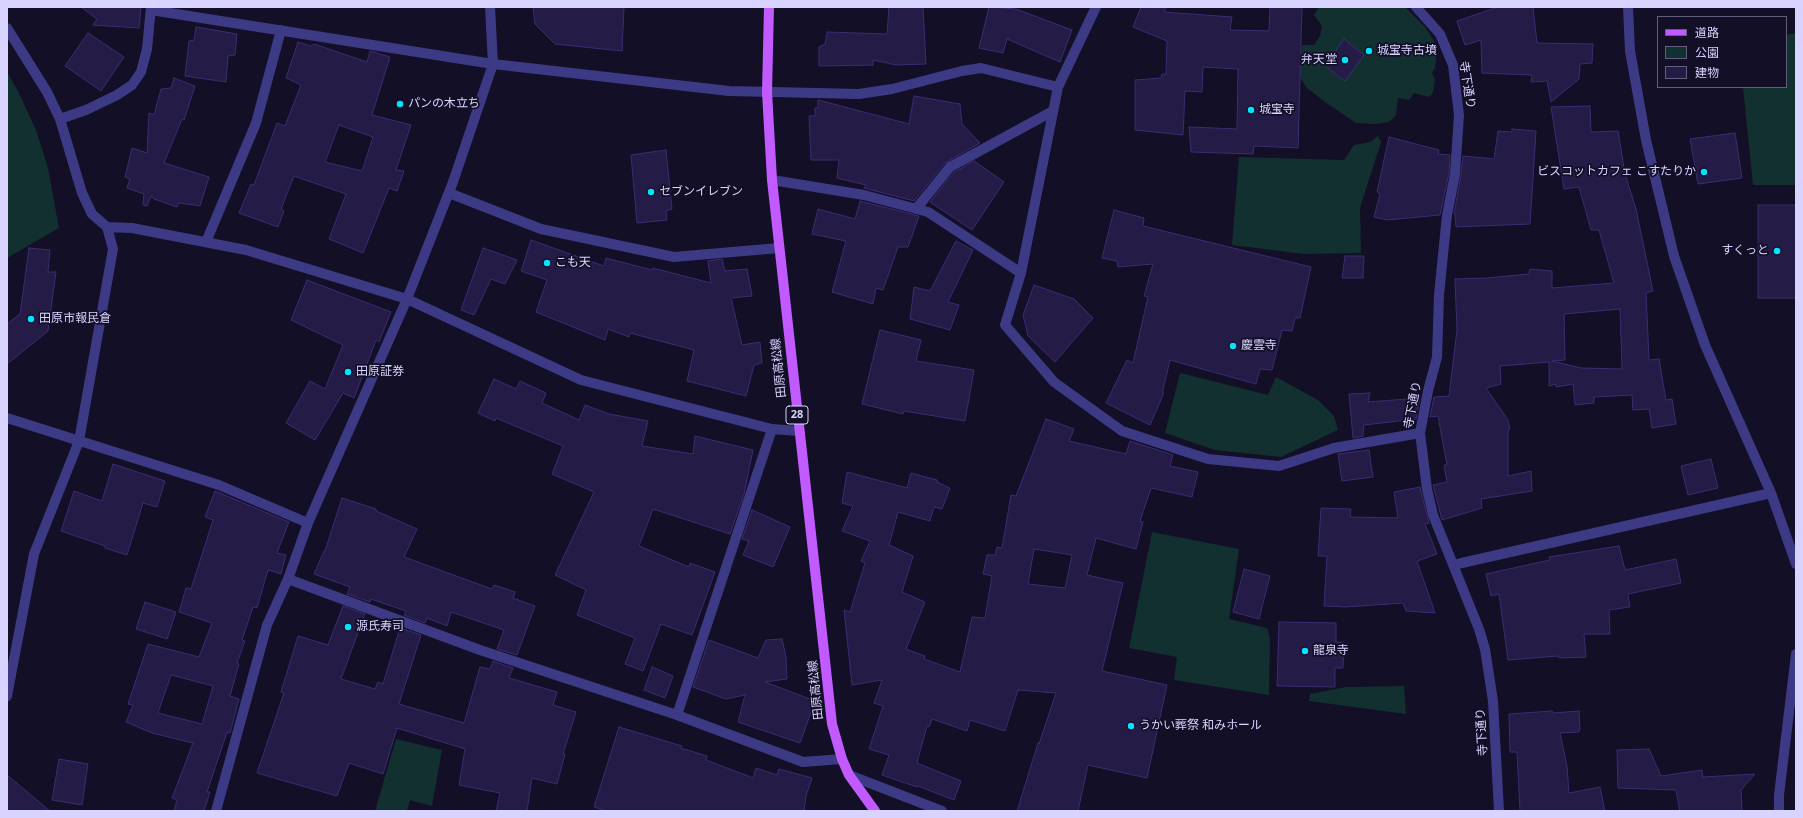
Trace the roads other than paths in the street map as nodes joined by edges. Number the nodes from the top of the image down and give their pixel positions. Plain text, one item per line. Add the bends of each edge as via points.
1 (490, 7) edge
2 (769, 7) edge
3 (1096, 7) edge
4 (1416, 7) edge
5 (1628, 7) edge
6 (151, 8) edge
7 (7, 28) edge
8 (281, 30) junction
9 (493, 64) junction
10 (1058, 87) junction
11 (767, 92) junction
12 (1053, 111) junction
13 (60, 119) junction
14 (772, 180) junction
15 (449, 193) junction
16 (916, 209) junction
17 (107, 227) junction
18 (206, 242) junction
19 (779, 248) junction
20 (1021, 273) junction
21 (407, 299) junction
22 (7, 418) edge
23 (772, 429) junction
24 (799, 432) junction
25 (1420, 433) junction
26 (79, 442) junction
27 (1771, 493) junction
28 (308, 523) junction
29 (1796, 564) edge
30 (1453, 565) junction
31 (288, 579) junction
32 (1796, 654) edge
33 (7, 696) edge
34 (678, 715) junction
35 (842, 759) junction
36 (849, 775) junction
37 (216, 811) edge
38 (875, 811) edge
39 (942, 811) edge
40 (1499, 811) edge
41 (1779, 811) edge

1 - 9 street
2 - 11 main road, 田原高松線 / 28
3 - 10 street
4 - 25 street, 寺下通り via 1440,34 1453,64 1459,114 1455,174 1447,215 1439,295 1437,357
5 - 27 street via 1630,51 1646,140 1674,256 1705,345
6 - 8 street
6 - 13 street via 147,49 141,72 132,85 86,110
7 - 13 street
8 - 9 street
8 - 18 street via 256,123
9 - 11 street via 729,91
9 - 15 street
10 - 11 street via 981,68 859,94
10 - 12 street
11 - 14 main road, 田原高松線 / 28
12 - 16 street via 950,167
12 - 20 street
13 - 17 street via 82,193 92,214
14 - 16 street via 864,195
14 - 19 main road, 田原高松線 / 28
15 - 19 street via 542,229 674,257
15 - 21 street
16 - 20 street via 928,212
17 - 18 street via 132,228
17 - 26 street via 113,249
18 - 21 street via 246,250
19 - 24 main road, 田原高松線 / 28
20 - 25 street via 1005,325 1054,382 1122,431 1208,459 1279,466 1334,448
21 - 23 street via 582,380
21 - 28 street
22 - 26 street
23 - 24 street
23 - 34 street
24 - 35 main road, 田原高松線 / 28 via 832,724
25 - 30 street, 寺下通り via 1426,489 1433,516
26 - 28 street via 219,485
26 - 33 street via 34,554
27 - 29 street
27 - 30 street
28 - 31 street
30 - 40 street, 寺下通り via 1485,649 1493,701
31 - 34 street via 480,650
31 - 37 street via 267,625
32 - 41 street
34 - 35 street via 803,762
35 - 36 main road, 田原高松線 / 28
36 - 38 main road, 田原高松線 / 28
36 - 39 street

